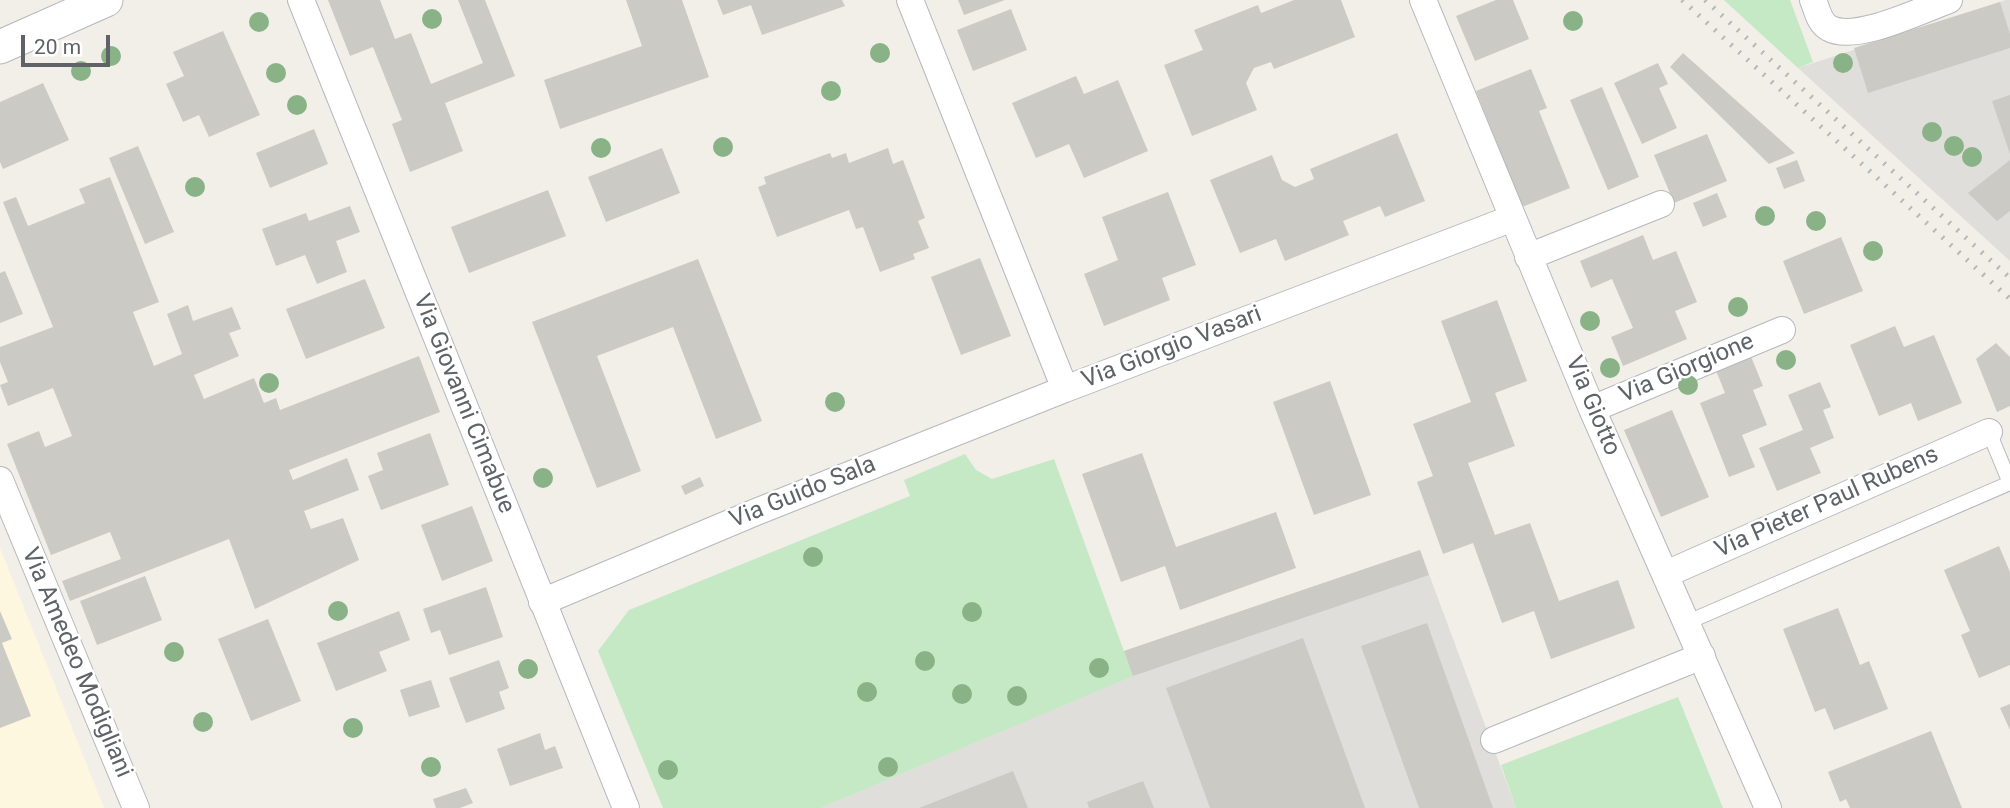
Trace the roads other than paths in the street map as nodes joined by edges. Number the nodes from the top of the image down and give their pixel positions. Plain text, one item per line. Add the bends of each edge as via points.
1 (106, 0) edge
2 (300, 0) edge
3 (910, 0) edge
4 (1423, 0) edge
5 (1813, 0) edge
6 (1949, 0) edge
7 (0, 47) edge
8 (1661, 204) dead end
9 (1513, 218) junction
10 (1528, 257) junction
11 (1782, 330) dead end
12 (1065, 389) junction
13 (1592, 409) junction
14 (1989, 432) joint
15 (0, 480) edge
16 (1666, 574) junction
17 (542, 602) junction
18 (1688, 622) junction
19 (1702, 656) junction
20 (1494, 740) dead end
21 (136, 808) edge
22 (626, 808) edge
23 (1768, 808) edge

1 - 7 street
2 - 17 street, Via Giovanni Cimabue
3 - 12 street, Via Giorgio Vasari
4 - 9 street, Via Giotto
5 - 6 street via 1829,28 1849,33
8 - 10 street
9 - 10 street, Via Giotto
9 - 12 street, Via Giorgio Vasari
10 - 13 street, Via Giotto
11 - 13 street, Via Giorgione
12 - 17 street, Via Guido Sala
13 - 16 street, Via Giotto
14 - 16 street, Via Pieter Paul Rubens
14 - 18 lane via 2010,483
15 - 21 street, Via Amedeo Modigliani
16 - 18 street, Via Giotto
17 - 22 street, Via Giovanni Cimabue
18 - 19 street, Via Giotto
19 - 20 street
19 - 23 street, Via Giotto

